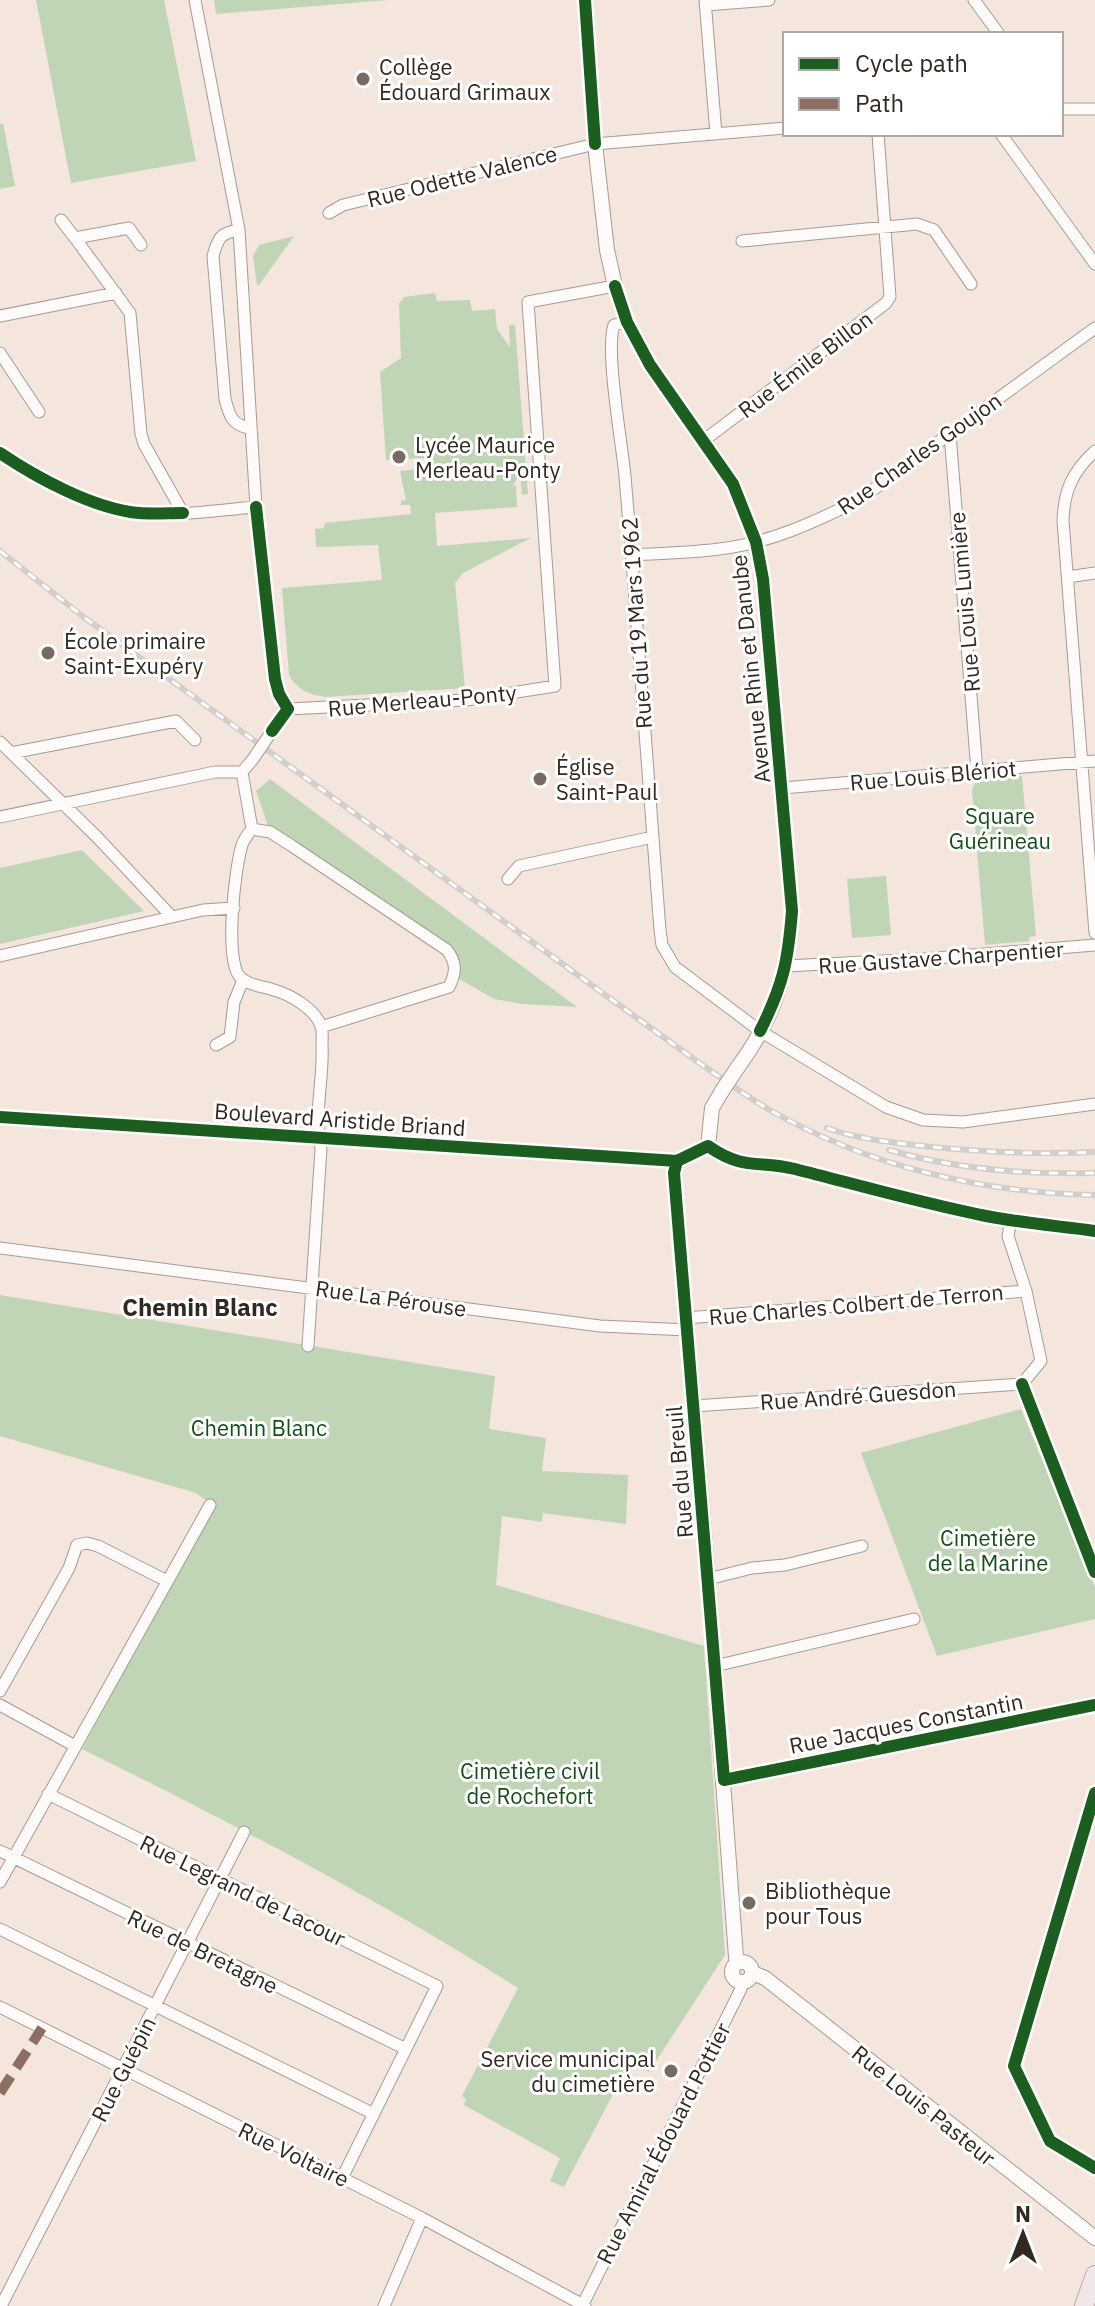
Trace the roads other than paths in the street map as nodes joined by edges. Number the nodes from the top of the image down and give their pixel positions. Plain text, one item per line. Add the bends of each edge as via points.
1 (195, 0) edge
2 (585, 0) edge
3 (769, 0) edge
4 (974, 0) edge
5 (706, 3) edge
6 (998, 32) edge
7 (1063, 109) edge
8 (1095, 109) edge
9 (783, 128) edge
10 (716, 134) junction
11 (878, 136) edge
12 (1002, 136) edge
13 (595, 144) junction
14 (329, 213) dead end
15 (61, 220) dead end
16 (885, 227) junction
17 (239, 230) junction
18 (75, 238) junction
19 (742, 241) dead end
20 (141, 245) dead end
21 (1095, 264) edge
22 (971, 284) dead end
23 (615, 286) junction
24 (116, 293) junction
25 (0, 316) edge
26 (627, 322) junction
27 (1095, 328) edge
28 (0, 353) edge
29 (39, 412) dead end
30 (251, 429) junction
31 (950, 434) junction
32 (703, 441) junction
33 (1095, 451) edge
34 (0, 453) edge
35 (256, 507) junction
36 (183, 513) junction
37 (756, 542) junction
38 (632, 555) junction
39 (1095, 573) edge
40 (1068, 577) junction
41 (288, 709) junction
42 (195, 740) dead end
43 (0, 742) edge
44 (11, 753) junction
45 (1089, 762) edge
46 (977, 771) junction
47 (242, 772) junction
48 (783, 788) junction
49 (65, 804) junction
50 (0, 817) edge
51 (252, 829) junction
52 (653, 837) junction
53 (508, 879) dead end
54 (234, 908) junction
55 (172, 917) junction
56 (1095, 933) edge
57 (1095, 945) edge
58 (0, 956) edge
59 (786, 966) junction
60 (243, 980) junction
61 (321, 1027) junction
62 (760, 1031) junction
63 (216, 1045) dead end
64 (1095, 1104) edge
65 (0, 1117) edge
66 (318, 1138) junction
67 (708, 1146) junction
68 (677, 1161) junction
69 (1011, 1220) junction
70 (1095, 1231) edge
71 (0, 1248) edge
72 (311, 1287) junction
73 (1026, 1291) junction
74 (687, 1324) junction
75 (308, 1346) dead end
76 (694, 1406) junction
77 (210, 1505) dead end
78 (862, 1546) dead end
79 (708, 1579) junction
80 (167, 1581) junction
81 (914, 1619) dead end
82 (715, 1666) junction
83 (0, 1691) edge
84 (0, 1705) edge
85 (1095, 1705) edge
86 (75, 1746) junction
87 (724, 1780) junction
88 (48, 1794) junction
89 (244, 1832) dead end
90 (0, 1851) edge
91 (13, 1858) junction
92 (220, 1878) junction
93 (0, 1882) edge
94 (0, 1929) edge
95 (187, 1943) junction
96 (740, 1962) joint
97 (747, 1978) junction
98 (0, 2007) edge
99 (156, 2007) junction
100 (406, 2049) junction
101 (123, 2069) junction
102 (374, 2114) junction
103 (342, 2178) junction
104 (422, 2218) junction
105 (1095, 2238) edge
106 (1095, 2275) edge
107 (584, 2305) edge
108 (1, 2306) edge
109 (384, 2306) edge
110 (1084, 2306) edge

1 - 17 street
2 - 13 street, Avenue Rhin et Danube
3 - 5 street
4 - 6 street
5 - 10 street
7 - 8 street
9 - 10 street, Rue Odette Valence
10 - 13 street, Rue Odette Valence
11 - 16 street, Rue Émile Billon
12 - 21 street
13 - 14 street, Rue Odette Valence via 343,205
13 - 23 street, Avenue Rhin et Danube
15 - 18 street
16 - 19 street
16 - 22 street via 917,224 934,230
16 - 32 street, Rue Émile Billon via 891,292 886,303
17 - 30 street
17 - 30 street via 224,232 213,256 225,399 238,426
18 - 20 street via 129,228
18 - 24 street
23 - 26 street, Avenue Rhin et Danube
23 - 41 street, Rue Merleau-Ponty via 528,302 555,686 467,700
24 - 25 street
24 - 36 street via 131,317 144,444
26 - 32 street, Avenue Rhin et Danube
26 - 38 street, Rue du 19 Mars 1962 via 614,325 611,333
27 - 31 street, Rue Charles Goujon
28 - 29 street
30 - 35 street
31 - 37 street, Rue Charles Goujon via 859,500
31 - 46 street, Rue Louis Lumière
32 - 37 street, Avenue Rhin et Danube via 733,484
33 - 40 street via 1077,469 1064,501
34 - 36 street via 61,489 119,509
35 - 36 street
35 - 41 street via 275,679
37 - 38 street, Rue Charles Goujon
37 - 48 street, Avenue Rhin et Danube
38 - 52 street, Rue du 19 Mars 1962
39 - 40 street
40 - 45 street
41 - 47 street, bridge
42 - 44 street via 176,721
43 - 44 street
44 - 49 street
45 - 46 street, Rue Louis Blériot
45 - 56 street
46 - 48 street, Rue Louis Blériot
47 - 49 street via 215,772
47 - 51 street
48 - 59 street, Avenue Rhin et Danube via 792,911
49 - 50 street
49 - 55 street
51 - 54 street via 239,857
51 - 61 street via 270,832 292,846 454,959 449,987
52 - 53 street via 519,866
52 - 62 street, Rue du 19 Mars 1962 via 660,930 668,958
54 - 55 street
54 - 60 street via 232,958
55 - 58 street
57 - 59 street, Rue Gustave Charpentier
59 - 62 street, Avenue Rhin et Danube
60 - 61 street via 296,999
60 - 63 street via 230,1037
61 - 66 street
62 - 64 street, Rue du 19 Mars 1962 via 886,1107 923,1120 963,1122
62 - 67 street, Avenue Rhin et Danube, bridge via 712,1108
65 - 66 street, Boulevard Aristide Briand
66 - 68 street, Boulevard Aristide Briand
66 - 72 street
67 - 68 street
67 - 69 street via 742,1164 789,1168
68 - 74 street, Rue du Breuil
69 - 70 street
69 - 73 street via 1008,1236
71 - 72 street, Rue La Pérouse
72 - 74 street, Rue La Pérouse via 600,1326
72 - 75 street
73 - 74 street, Rue Charles Colbert de Terron
73 - 76 street, Rue André Guesdon via 1041,1361 1022,1384
74 - 76 street, Rue du Breuil
76 - 79 street, Rue du Breuil
77 - 80 street
78 - 79 street
79 - 82 street, Rue du Breuil
80 - 83 street via 98,1546 77,1545
80 - 86 street
81 - 82 street
82 - 87 street, Rue du Breuil
84 - 86 street
85 - 87 street, Rue Jacques Constantin
86 - 88 street
87 - 96 street, Rue du Breuil
88 - 91 street
88 - 92 street, Rue Legrand de Lacour
89 - 92 street, Rue Guépin
90 - 91 street, Rue de Bretagne
91 - 93 street
91 - 95 street, Rue de Bretagne
92 - 95 street, Rue Guépin
92 - 100 street, Rue Legrand de Lacour via 437,1986
94 - 99 street
95 - 99 street, Rue Guépin
95 - 100 street, Rue de Bretagne
96 - 97 street, Rue Louis Pasteur via 747,1963
97 - 105 street, Rue Louis Pasteur via 765,1978
97 - 107 street, Rue Amiral Édouard Pottier
98 - 101 street, Rue Voltaire
99 - 101 street, Rue Guépin
99 - 102 street
100 - 102 street
101 - 103 street, Rue Voltaire
101 - 108 street, Rue Guépin
102 - 103 street
103 - 104 street, Rue Voltaire
104 - 107 street, Rue Voltaire
104 - 109 street
106 - 110 main road

